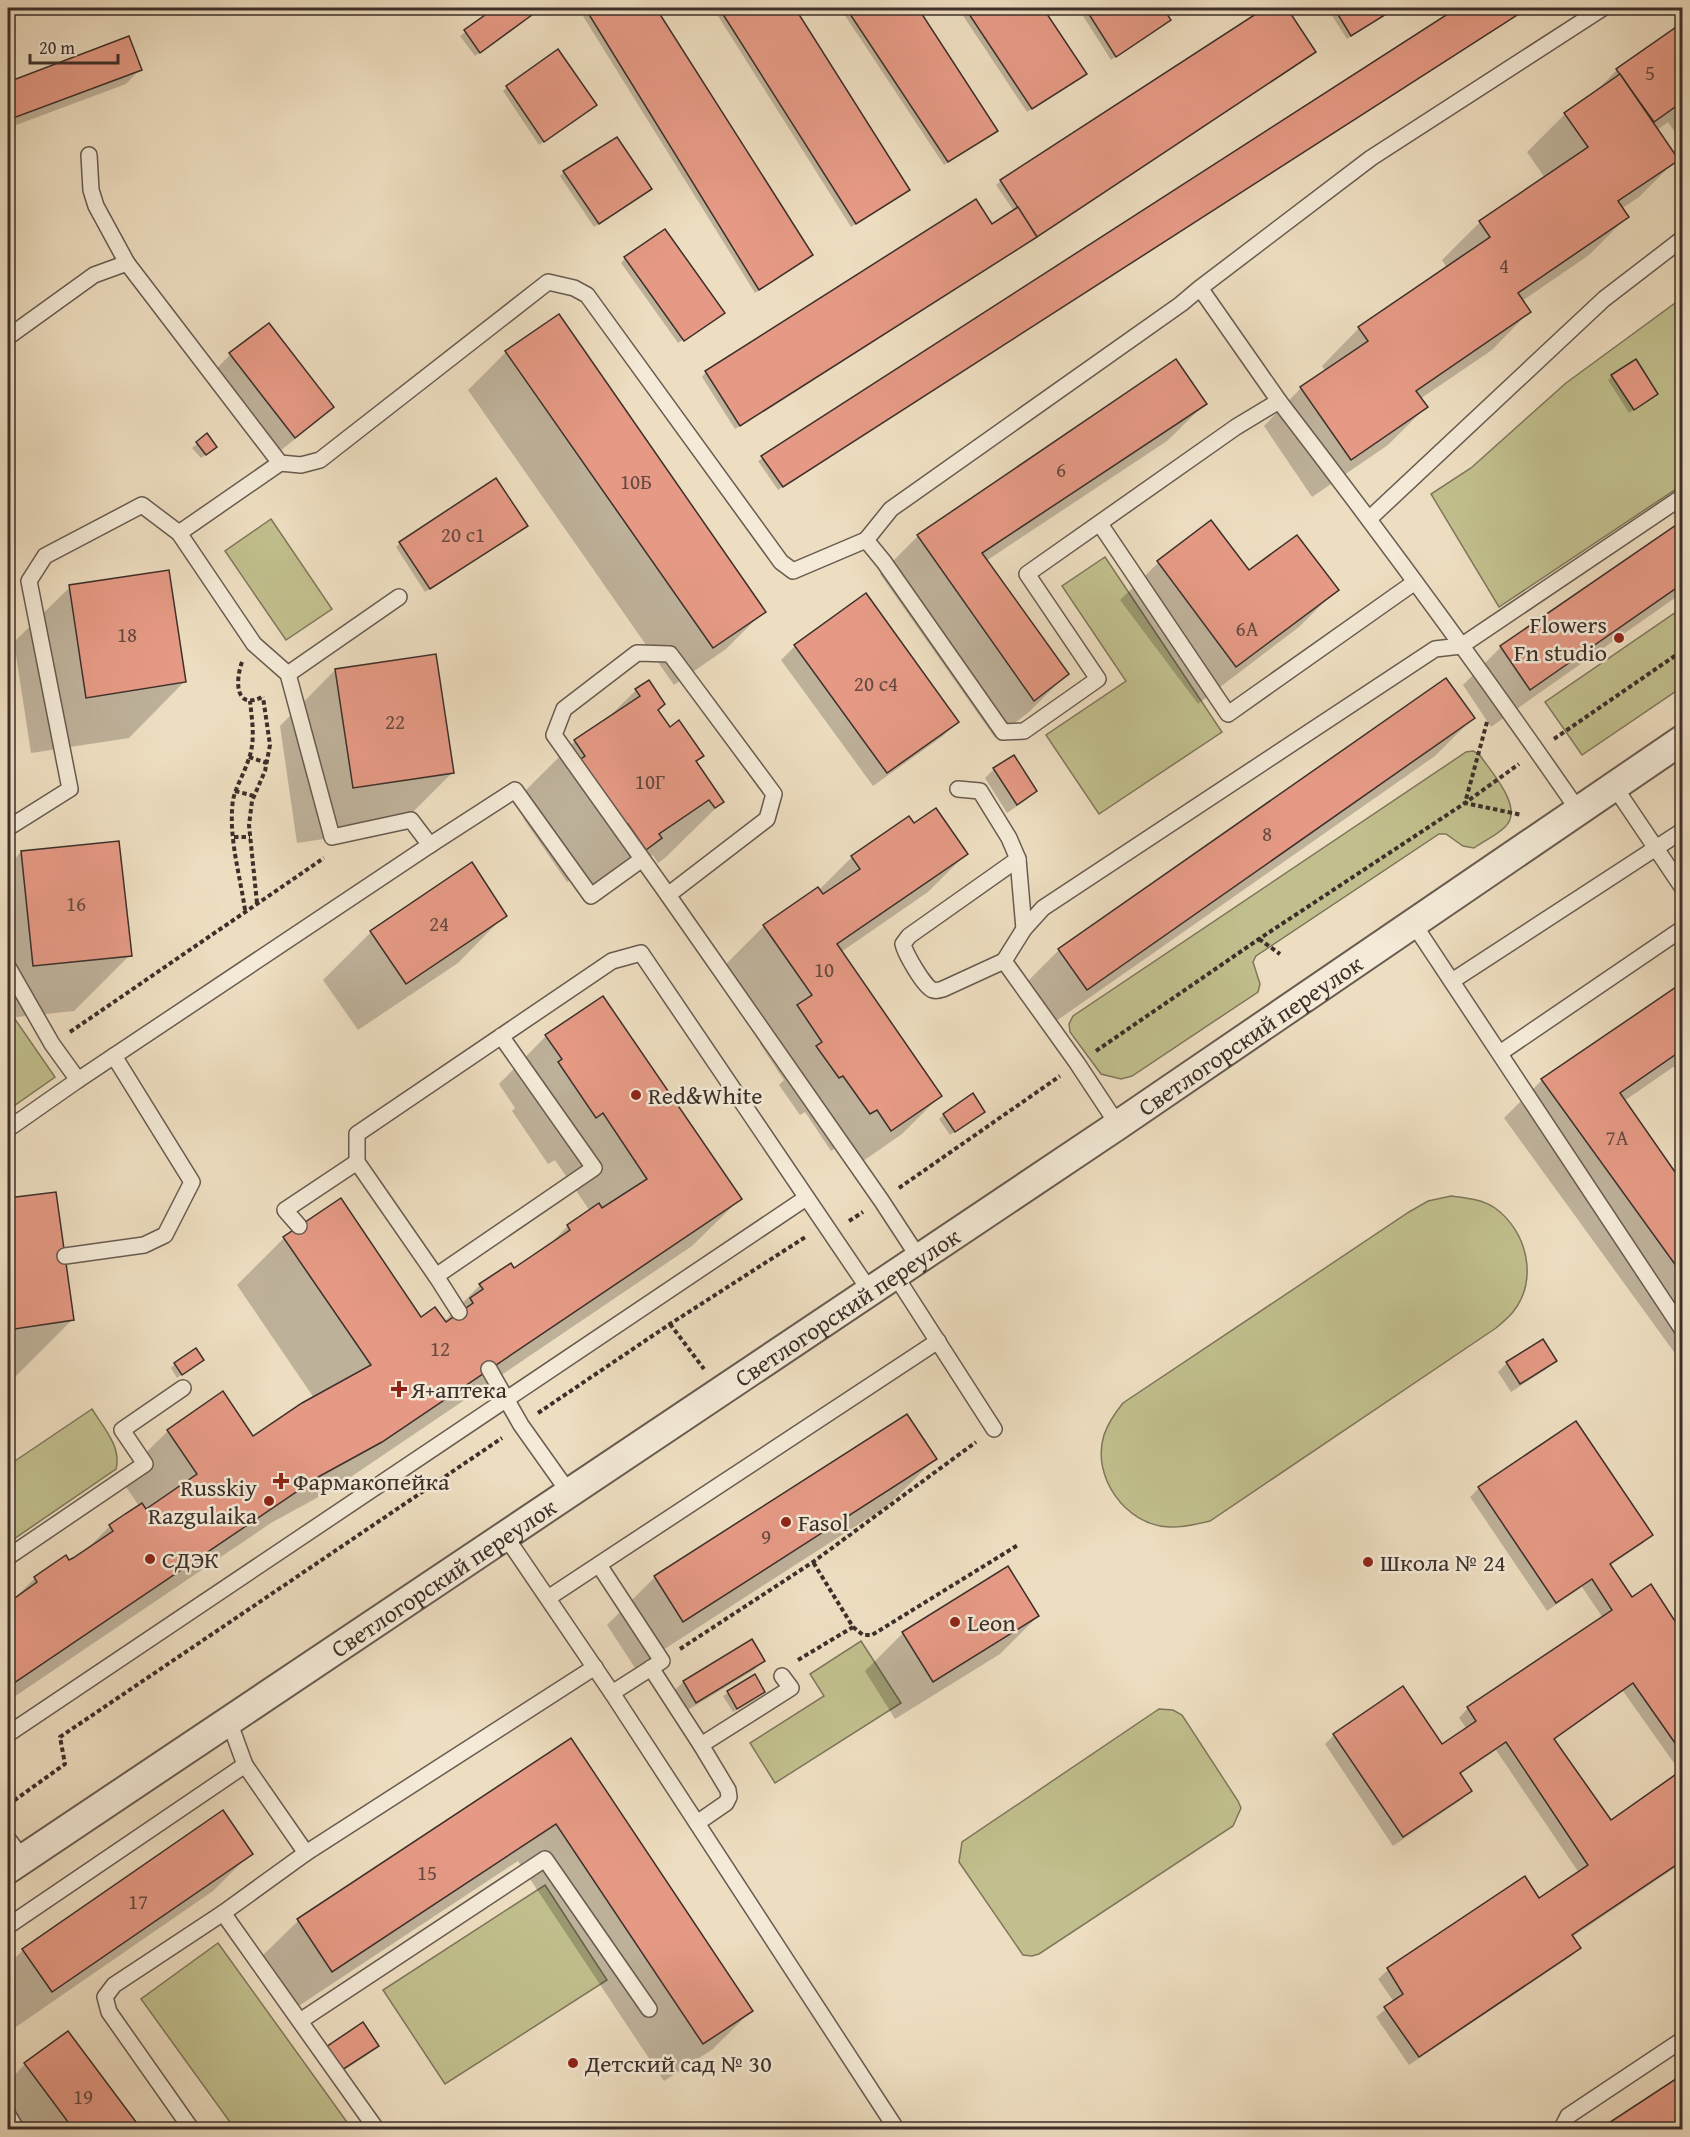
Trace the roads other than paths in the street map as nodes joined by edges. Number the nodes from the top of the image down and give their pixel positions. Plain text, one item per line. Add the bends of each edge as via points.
1 (1603, 8) edge
2 (89, 156) dead end
3 (1683, 239) edge
4 (127, 263) junction
5 (1200, 288) junction
6 (8, 337) edge
7 (1279, 401) junction
8 (280, 463) junction
9 (1683, 497) edge
10 (1369, 519) junction
11 (1100, 524) junction
12 (179, 533) junction
13 (866, 540) junction
14 (1414, 582) junction
15 (399, 597) dead end
16 (1461, 646) junction
17 (288, 674) junction
18 (1683, 740) edge
19 (1614, 786) junction
20 (958, 789) dead end
21 (1578, 810) junction
22 (8, 828) edge
23 (1683, 831) edge
24 (429, 845) junction
25 (1656, 849) junction
26 (1018, 859) junction
27 (641, 860) junction
28 (1683, 887) edge
29 (668, 895) junction
30 (1413, 923) junction
31 (1024, 929) junction
32 (1683, 929) edge
33 (1004, 961) junction
34 (8, 967) edge
35 (1452, 981) junction
36 (501, 1036) junction
37 (1500, 1053) junction
38 (114, 1056) junction
39 (78, 1080) junction
40 (1118, 1125) junction
41 (8, 1130) edge
42 (357, 1162) junction
43 (806, 1198) junction
44 (299, 1226) dead end
45 (65, 1256) dead end
46 (919, 1258) junction
47 (895, 1275) junction
48 (436, 1276) junction
49 (870, 1290) junction
50 (459, 1312) dead end
51 (1683, 1329) edge
52 (938, 1341) junction
53 (489, 1369) dead end
54 (183, 1388) dead end
55 (506, 1397) junction
56 (994, 1429) road end
57 (570, 1494) junction
58 (506, 1537) junction
59 (8, 1557) edge
60 (598, 1565) junction
61 (548, 1598) junction
62 (656, 1664) junction
63 (595, 1667) junction
64 (782, 1676) road end
65 (612, 1693) junction
66 (229, 1720) junction
67 (8, 1734) edge
68 (701, 1745) junction
69 (245, 1765) junction
70 (697, 1823) junction
71 (306, 1853) junction
72 (13, 1856) edge
73 (223, 1914) junction
74 (8, 1926) edge
75 (649, 2009) dead end
76 (300, 2021) junction
77 (1683, 2040) edge
78 (8, 2115) edge
79 (17, 2130) edge
80 (192, 2130) edge
81 (377, 2130) edge
82 (897, 2130) edge
83 (1562, 2130) edge

1 - 5 lane via 1371,158
2 - 4 lane via 96,206
3 - 10 lane via 1604,299
4 - 6 lane via 94,275
4 - 8 lane
5 - 7 lane
5 - 13 lane via 891,508
7 - 10 lane
7 - 11 lane
8 - 12 lane
8 - 13 lane via 301,465 320,460 548,282 587,295 781,562 793,571
9 - 16 lane
10 - 14 lane
11 - 13 lane via 1027,574 1098,679 1024,730 1003,732
11 - 14 lane via 1228,714
12 - 17 lane via 254,644
12 - 22 lane via 142,505 45,556 28,580 70,789
14 - 16 lane
15 - 17 lane
16 - 21 lane
16 - 31 lane via 1435,649 1043,908
17 - 24 lane via 332,837 411,820
18 - 19 street, Светлогорский переулок
19 - 21 street, Светлогорский переулок
19 - 25 lane
20 - 26 lane via 980,791 1010,838
21 - 30 street, Светлогорский переулок
23 - 25 lane
24 - 27 lane via 515,790 591,896
24 - 38 lane
25 - 28 lane
25 - 35 lane
26 - 31 lane
26 - 33 lane via 903,944 905,953 934,991
27 - 29 lane
27 - 29 lane via 554,735 564,709 637,653 670,654 774,794 767,819
29 - 46 lane
30 - 35 lane
30 - 40 street, Светлогорский переулок
31 - 33 lane
32 - 37 lane
33 - 40 lane
34 - 39 lane via 52,1044
35 - 37 lane
36 - 42 lane via 357,1134
36 - 43 lane via 612,961 641,953
36 - 48 lane via 594,1168
37 - 51 lane
38 - 39 lane
38 - 45 lane via 192,1182 165,1235 144,1245
39 - 41 lane
40 - 46 street, Светлогорский переулок
42 - 44 lane via 285,1210
42 - 48 lane
43 - 49 lane
43 - 55 lane
46 - 47 street, Светлогорский переулок
47 - 49 street, Светлогорский переулок
47 - 52 lane
48 - 50 lane
49 - 57 street, Светлогорский переулок
52 - 56 lane
52 - 60 lane
53 - 55 lane
54 - 59 lane via 122,1430 145,1464
55 - 57 lane
55 - 67 lane
57 - 58 street, Светлогорский переулок
58 - 61 lane
58 - 66 street, Светлогорский переулок
60 - 61 lane
60 - 62 lane
61 - 63 lane
62 - 65 lane
62 - 68 lane
63 - 65 lane
63 - 71 lane
64 - 68 lane via 791,1688
65 - 70 lane
66 - 69 lane
66 - 72 street, Светлогорский переулок
68 - 70 lane via 729,1797
69 - 71 lane
69 - 74 lane
70 - 82 lane
71 - 73 lane
73 - 76 lane
73 - 80 lane via 114,1985 105,1997 109,2012
75 - 76 lane via 545,1859
76 - 81 lane
77 - 83 lane via 1568,2116
78 - 79 lane

